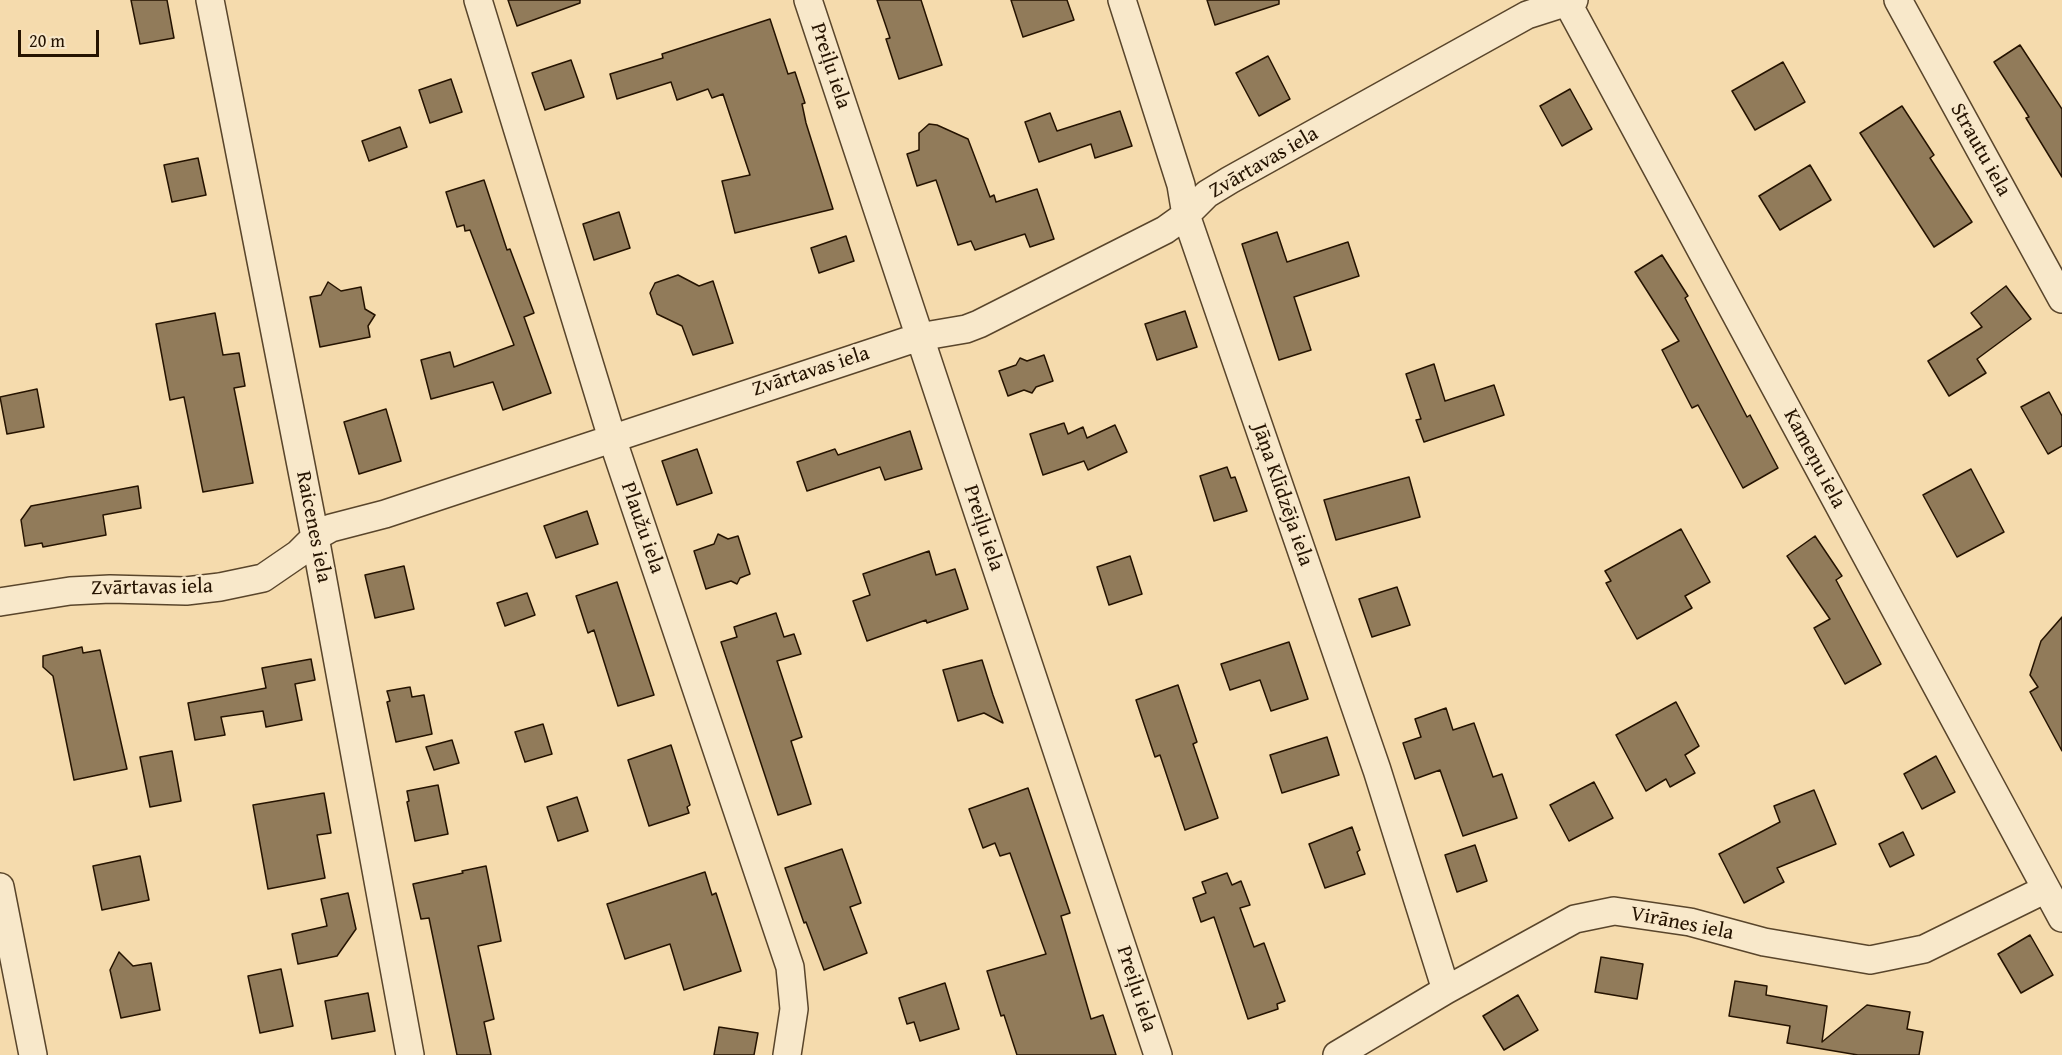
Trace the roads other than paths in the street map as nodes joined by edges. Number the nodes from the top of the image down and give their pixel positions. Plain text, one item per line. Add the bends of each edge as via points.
1 (210, 0) edge
2 (478, 0) edge
3 (808, 0) edge
4 (1122, 0) edge
5 (1898, 0) edge
6 (1569, 1) edge
7 (1186, 215) junction
8 (2062, 299) edge
9 (919, 337) junction
10 (612, 438) junction
11 (315, 537) junction
12 (0, 602) edge
13 (0, 887) edge
14 (2046, 889) junction
15 (2062, 918) edge
16 (1446, 990) junction
17 (33, 1055) edge
18 (410, 1055) edge
19 (787, 1055) edge
20 (1158, 1055) edge
21 (1337, 1055) edge

1 - 11 street, Raicenes iela
2 - 10 street, Plaužu iela
3 - 9 street, Preiļu iela
4 - 7 street, Jāņa Klīdzēja iela via 1181,185
5 - 8 street, Strautu iela
6 - 7 street, Zvārtavas iela via 1527,15 1230,180
6 - 14 street, Kameņu iela
7 - 9 street, Zvārtavas iela via 1165,230 979,324
7 - 16 street, Jāņa Klīdzēja iela via 1377,770
9 - 10 street, Zvārtavas iela
9 - 20 street, Preiļu iela
10 - 11 street, Zvārtavas iela via 385,514 331,528
10 - 19 street, Plaužu iela via 790,967 794,1009
11 - 12 street, Zvārtavas iela via 263,578 242,583 186,591 70,591
11 - 18 street, Raicenes iela
13 - 17 street
14 - 15 street, Kameņu iela
14 - 16 street, Virānes iela via 1924,949 1870,960 1764,942 1690,921 1614,911 1562,925
16 - 21 street, Virānes iela

